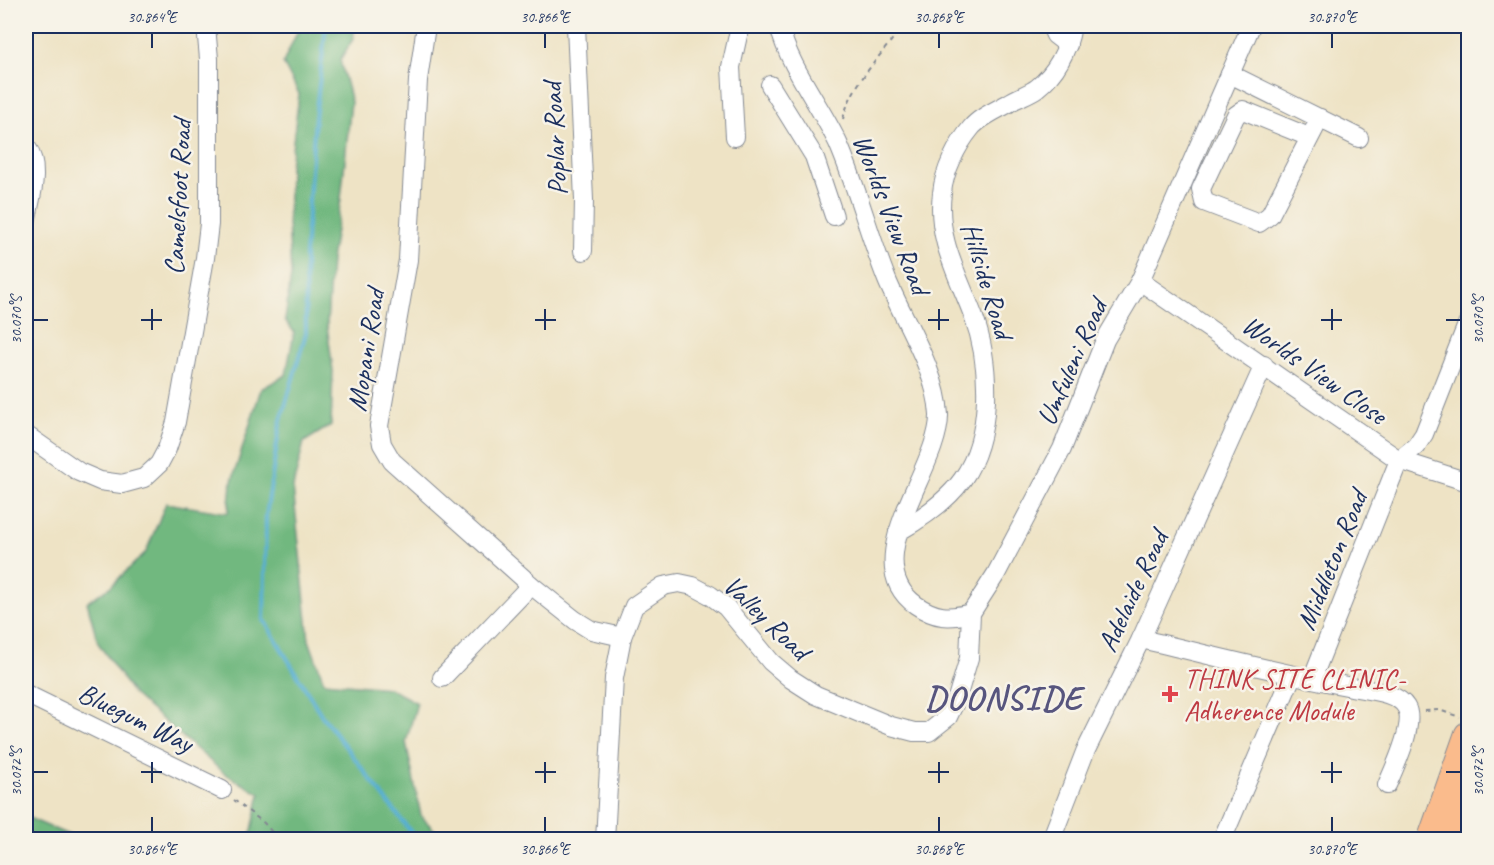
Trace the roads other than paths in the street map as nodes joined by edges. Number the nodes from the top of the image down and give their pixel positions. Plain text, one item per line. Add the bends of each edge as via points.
1 (206, 26) edge
2 (426, 26) edge
3 (576, 26) edge
4 (740, 26) edge
5 (779, 26) edge
6 (1051, 26) edge
7 (1072, 26) edge
8 (1251, 26) edge
9 (1068, 45) junction
10 (1230, 74) junction
11 (770, 85) dead end
12 (1320, 118) junction
13 (735, 137) dead end
14 (1309, 137) junction
15 (1359, 138) dead end
16 (838, 144) junction
17 (26, 146) edge
18 (814, 156) junction
19 (834, 216) dead end
20 (26, 223) edge
21 (583, 251) dead end
22 (1140, 281) junction
23 (1468, 322) edge
24 (1264, 365) junction
25 (26, 435) edge
26 (1399, 460) junction
27 (1468, 482) edge
28 (898, 532) junction
29 (531, 585) junction
30 (971, 613) junction
31 (622, 637) junction
32 (1141, 639) junction
33 (1292, 676) junction
34 (442, 678) dead end
35 (1312, 680) junction
36 (26, 694) edge
37 (948, 717) joint
38 (1468, 735) edge
39 (1387, 785) dead end
40 (222, 790) road end
41 (1468, 792) edge
42 (604, 840) edge
43 (1051, 840) edge
44 (1222, 840) edge
45 (1431, 840) edge
46 (1449, 840) edge

1 - 25 street, Camelsfoot Road via 209,224 176,422 167,449 159,464 144,478 122,484 100,481 80,472
2 - 29 street, Mopani Road via 418,80 411,231 379,426 382,444 392,461
3 - 21 street, Poplar Road
4 - 13 street via 731,67
5 - 16 street, Worlds View Road via 788,56
6 - 9 street via 1055,35
7 - 9 street, Hillside Road
8 - 10 street, Umfuleni Road
9 - 28 street, Hillside Road via 1053,71 1036,88 972,127 944,178 940,208 944,240 974,317 987,377 984,430 970,468 947,498
10 - 12 street
10 - 22 street, Umfuleni Road
11 - 18 street
12 - 14 street
12 - 15 street
14 - 14 street via 1270,215 1259,224 1204,202 1201,189 1236,115 1244,110
16 - 18 street
16 - 28 street, Worlds View Road via 887,280 934,386 939,415 937,435
17 - 20 street via 35,168
18 - 19 street
22 - 24 street, Worlds View Close
22 - 30 street, Umfuleni Road via 1105,340 1038,498
23 - 26 street via 1424,434 1416,447
24 - 26 street, Worlds View Close
24 - 32 street, Adelaide Road
26 - 27 street, Worlds View Close
26 - 35 street, Middleton Road
28 - 30 street, Worlds View Road via 895,568 908,599 930,615 951,619
29 - 31 street, Mopani Road via 591,630
29 - 34 street
30 - 37 street, Umfuleni Road via 969,657
31 - 37 street, Valley Road via 634,606 649,594 679,583 693,586 726,607 771,662 816,695 914,732 929,732
31 - 42 street, Valley Road via 614,678
32 - 33 street
32 - 43 street, Adelaide Road via 1085,752
33 - 35 street
33 - 44 street
35 - 39 street via 1384,694 1405,705 1408,712 1399,758
36 - 40 street, Bluegum Way
38 - 45 highway
41 - 46 highway

